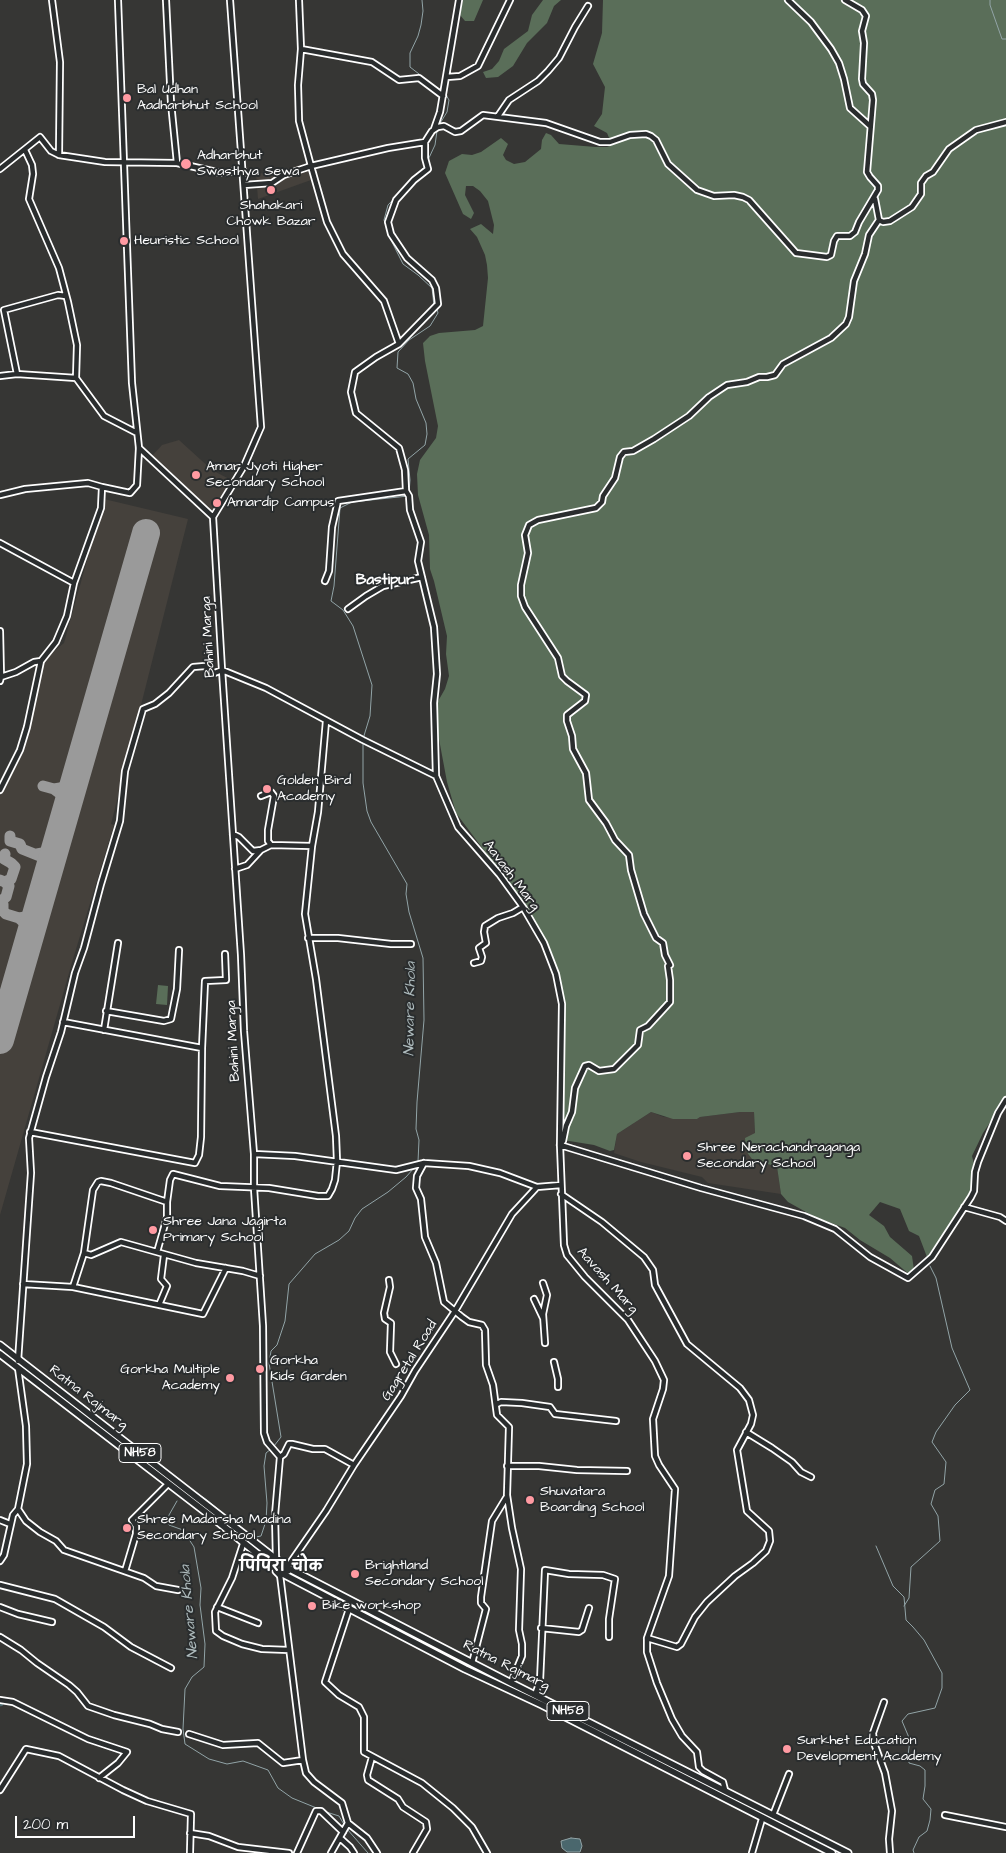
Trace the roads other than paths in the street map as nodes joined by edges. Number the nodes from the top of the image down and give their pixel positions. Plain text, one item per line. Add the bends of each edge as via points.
1 (52, 0) edge
2 (118, 0) edge
3 (166, 0) edge
4 (230, 0) edge
5 (299, 0) edge
6 (459, 0) edge
7 (510, 0) edge
8 (788, 0) edge
9 (845, 0) edge
10 (588, 6) dead end
11 (301, 49) junction
12 (447, 76) junction
13 (442, 96) junction
14 (498, 116) junction
15 (1006, 122) edge
16 (870, 126) junction
17 (434, 129) junction
18 (425, 142) junction
19 (25, 150) junction
20 (59, 155) junction
21 (124, 161) junction
22 (177, 163) junction
23 (311, 166) junction
24 (0, 169) edge
25 (242, 170) junction
26 (244, 184) junction
27 (875, 198) junction
28 (879, 220) junction
29 (66, 296) junction
30 (399, 344) junction
31 (17, 374) junction
32 (0, 376) edge
33 (76, 378) junction
34 (137, 433) junction
35 (139, 448) junction
36 (102, 487) junction
37 (406, 491) junction
38 (0, 495) edge
39 (213, 517) junction
40 (0, 543) edge
41 (422, 577) junction
42 (325, 580) dead end
43 (74, 583) junction
44 (348, 609) dead end
45 (0, 631) edge
46 (41, 661) junction
47 (222, 670) junction
48 (1, 679) edge
49 (326, 721) junction
50 (436, 776) junction
51 (0, 790) edge
52 (261, 796) dead end
53 (232, 834) junction
54 (270, 845) junction
55 (312, 846) junction
56 (261, 850) junction
57 (235, 869) junction
58 (523, 907) junction
59 (308, 938) junction
60 (118, 944) dead end
61 (411, 944) dead end
62 (179, 950) dead end
63 (225, 954) dead end
64 (474, 963) dead end
65 (106, 1011) junction
66 (63, 1022) junction
67 (104, 1030) junction
68 (202, 1048) junction
69 (1006, 1100) edge
70 (30, 1132) junction
71 (560, 1145) junction
72 (254, 1154) junction
73 (337, 1161) junction
74 (424, 1163) junction
75 (561, 1185) junction
76 (254, 1188) junction
77 (537, 1188) junction
78 (561, 1194) junction
79 (167, 1202) junction
80 (964, 1207) junction
81 (1006, 1221) edge
82 (157, 1252) junction
83 (84, 1253) junction
84 (164, 1255) junction
85 (226, 1268) junction
86 (260, 1276) junction
87 (389, 1280) dead end
88 (543, 1283) dead end
89 (24, 1284) junction
90 (73, 1287) junction
91 (534, 1299) dead end
92 (159, 1305) junction
93 (454, 1311) junction
94 (543, 1319) junction
95 (545, 1342) dead end
96 (0, 1345) edge
97 (0, 1354) edge
98 (18, 1359) junction
99 (554, 1362) dead end
100 (396, 1364) dead end
101 (18, 1367) junction
102 (558, 1387) dead end
103 (497, 1404) junction
104 (616, 1421) dead end
105 (746, 1432) junction
106 (280, 1457) junction
107 (354, 1465) junction
108 (507, 1466) junction
109 (627, 1471) dead end
110 (811, 1477) dead end
111 (168, 1484) junction
112 (508, 1495) junction
113 (18, 1509) junction
114 (0, 1520) edge
115 (10, 1524) junction
116 (243, 1544) junction
117 (278, 1560) junction
118 (0, 1561) edge
119 (288, 1567) junction
120 (275, 1568) junction
121 (125, 1571) junction
122 (282, 1575) junction
123 (0, 1585) edge
124 (178, 1590) dead end
125 (0, 1607) edge
126 (217, 1607) junction
127 (588, 1608) dead end
128 (349, 1609) junction
129 (52, 1622) dead end
130 (258, 1623) dead end
131 (541, 1628) junction
132 (0, 1637) edge
133 (609, 1637) dead end
134 (647, 1638) junction
135 (289, 1650) junction
136 (472, 1663) junction
137 (172, 1668) dead end
138 (511, 1683) junction
139 (535, 1694) junction
140 (0, 1700) edge
141 (884, 1702) dead end
142 (178, 1732) dead end
143 (189, 1734) dead end
144 (372, 1757) junction
145 (303, 1760) junction
146 (789, 1774) dead end
147 (99, 1778) junction
148 (0, 1790) edge
149 (725, 1790) junction
150 (773, 1815) junction
151 (945, 1815) dead end
152 (762, 1819) junction
153 (348, 1823) junction
154 (1006, 1827) edge
155 (344, 1832) junction
156 (190, 1833) junction
157 (340, 1838) junction
158 (190, 1853) edge
159 (288, 1853) edge
160 (297, 1853) edge
161 (330, 1853) edge
162 (354, 1853) edge
163 (377, 1853) edge
164 (413, 1853) edge
165 (487, 1853) edge
166 (752, 1853) edge
167 (832, 1853) edge
168 (848, 1853) edge
169 (890, 1853) edge

1 - 20 street via 60,62
2 - 21 street
3 - 22 street
4 - 25 street
5 - 11 street
6 - 12 street
7 - 12 street via 478,66 460,76
8 - 16 street via 811,22 831,49 839,63 850,108
9 - 16 street via 866,16 862,31 862,78 872,96
10 - 14 street via 559,58 538,81 509,100
11 - 13 street via 372,62 399,80 419,78
11 - 23 street via 300,121
12 - 13 street
13 - 17 street
14 - 17 street via 481,116 459,132 442,126
14 - 27 street via 546,123 600,142 648,134 656,140 668,164 696,190 714,196 746,198 800,254 829,256 835,238 854,234
15 - 28 street via 976,130 949,150 921,183 921,194 912,207 890,221
16 - 27 street via 867,172 878,187
17 - 18 street
18 - 23 street
18 - 30 street via 428,169 396,200 388,222 407,258 432,280 438,304
19 - 20 street via 40,137 51,151
19 - 24 street
19 - 29 street via 33,174 29,199 53,253
20 - 21 street via 105,162
21 - 22 street
21 - 34 street via 132,383
22 - 25 street via 221,173
23 - 26 street via 286,174 272,183
23 - 30 street via 327,222 344,254 384,301
25 - 26 street
26 - 39 street via 261,427 244,466
27 - 28 street
28 - 71 street via 869,235 854,281 850,317 842,329 783,364 775,375 727,385 654,439 633,451 624,452 615,478 596,508 538,520 526,530 528,553 521,585 524,607 558,658 562,676 586,695 585,701 567,716 573,749 586,773 589,800 629,855 644,914 656,938 663,944 670,965 670,1002 648,1026 640,1030 638,1045 614,1069 599,1071 585,1066 575,1088 572,1112
29 - 31 street via 58,295 4,310
29 - 33 street via 77,345
30 - 37 street via 356,372 351,392 356,413 398,448 405,470
31 - 32 street
31 - 33 street
33 - 34 street via 104,416
34 - 35 street
35 - 36 street via 134,489 130,493
35 - 39 street
36 - 38 street via 88,483 25,489
36 - 43 street via 101,508
37 - 41 street via 421,542 418,561
37 - 42 street via 338,501
39 - 47 street, Bahini Marga
40 - 43 street
41 - 44 street via 383,586
41 - 50 street via 434,627
43 - 46 street via 67,616 56,642
45 - 48 street
46 - 48 street
46 - 51 street via 20,750
47 - 49 street via 266,688
47 - 53 street, Bahini Marga
47 - 66 street via 212,674 205,666 193,667 156,704 143,709 125,772 120,821
49 - 50 street
49 - 55 street
50 - 58 street, Aavash Marg via 458,827
52 - 54 street via 272,792 274,796 268,830
53 - 56 street via 250,849
53 - 57 street, Bahini Marga
54 - 55 street
54 - 56 street
55 - 59 street via 305,914
56 - 57 street via 250,863
57 - 72 street, Bahini Marga
58 - 64 street via 486,926 486,943 479,948 481,961
58 - 71 street, Aavash Marg via 551,958 562,1004
59 - 61 street
59 - 73 street via 327,1061
60 - 65 street
62 - 65 street via 177,989 171,1019
63 - 68 street via 226,980 205,981
65 - 67 street
66 - 67 street
66 - 70 street
67 - 68 street
68 - 70 street via 201,1137 195,1163
69 - 80 street via 986,1140 975,1172 974,1191
70 - 89 street via 31,1173
71 - 75 street, Aavash Marg
71 - 80 street via 804,1216 835,1229 870,1257 908,1278 932,1257
72 - 73 street
72 - 76 street, Bahini Marga
73 - 74 street via 396,1170
73 - 76 street via 335,1180 328,1196
74 - 77 street via 480,1167
74 - 93 street via 415,1183 421,1199 425,1237 436,1263 444,1302
75 - 77 street
75 - 78 street, Aavash Marg
76 - 79 street via 220,1186 173,1174
76 - 86 street, Bahini Marga
77 - 93 street, Gagretal Road via 508,1220
78 - 105 street via 644,1257 653,1270 655,1285 687,1344 740,1388 749,1400 754,1415
78 - 134 street, Aavash Marg via 562,1237 567,1254 628,1320 664,1380 653,1419 656,1460 675,1489 670,1568
79 - 82 street via 167,1217
79 - 83 street via 111,1183 98,1182 93,1190
80 - 81 street
82 - 83 street via 121,1242 91,1255
82 - 84 street
83 - 90 street
84 - 85 street
84 - 92 street via 161,1279 166,1286
85 - 86 street
85 - 92 street via 204,1314
86 - 106 street, Bahini Marga via 264,1432 270,1447
87 - 100 street via 384,1313 385,1319 391,1323 390,1352
88 - 94 street via 547,1295
89 - 90 street
89 - 98 street
90 - 92 street
91 - 94 street
93 - 103 street via 470,1322 482,1325 485,1330 486,1365
93 - 107 street, Gagretal Road
94 - 95 street
96 - 98 main road, Ratna Rajmarg / NH58
97 - 101 main road, Ratna Rajmarg / NH58
98 - 101 street
98 - 117 main road, Ratna Rajmarg / NH58
99 - 102 street
101 - 111 main road, Ratna Rajmarg / NH58
101 - 113 street via 26,1426 27,1464
103 - 104 street via 522,1403 550,1407 555,1414
103 - 108 street via 497,1415 508,1427
105 - 110 street
105 - 134 street via 737,1450 746,1511 769,1531 766,1551 707,1602 677,1647
106 - 107 street via 292,1444 324,1449
106 - 117 street via 275,1515
107 - 119 street, Gagretal Road
108 - 109 street
108 - 112 street
111 - 116 main road, Ratna Rajmarg / NH58
111 - 121 street via 132,1520 136,1534
112 - 136 street via 492,1522 481,1597 486,1609
112 - 138 street via 521,1569 519,1630 522,1656
113 - 115 street
113 - 121 street via 26,1521 64,1550
114 - 115 street
115 - 118 street
116 - 120 main road, Ratna Rajmarg / NH58
116 - 126 street via 232,1578
117 - 119 main road, Ratna Rajmarg / NH58
117 - 120 main road
119 - 122 main road
119 - 136 main road, Ratna Rajmarg / NH58
120 - 122 main road, Ratna Rajmarg / NH58
121 - 124 street via 156,1586
122 - 128 main road, Ratna Rajmarg / NH58
122 - 135 street
123 - 137 street via 55,1599
125 - 129 street
126 - 130 street
126 - 135 street via 216,1631 223,1636 262,1649
127 - 131 street via 579,1632
128 - 144 street via 325,1682 359,1707 364,1717 364,1752
128 - 152 main road, Ratna Rajmarg / NH58
131 - 133 street via 545,1570 603,1575 615,1579
131 - 139 street via 540,1680
132 - 142 street via 69,1685 88,1706
134 - 149 street, Aavash Marg via 649,1663 672,1719 697,1752 699,1767 723,1782
135 - 145 street
136 - 138 main road, Ratna Rajmarg / NH58
138 - 139 main road, Ratna Rajmarg / NH58
139 - 149 main road, Ratna Rajmarg / NH58
140 - 147 street via 13,1702 88,1739 127,1752
141 - 169 street via 873,1733 886,1773 892,1811
143 - 145 street via 223,1745 258,1743 283,1763
144 - 164 street via 368,1780 426,1822 427,1829
144 - 165 street via 422,1784 453,1808 472,1826
145 - 153 street via 306,1772 314,1782 342,1803
146 - 150 street
147 - 148 street via 59,1756 26,1749
147 - 156 street via 147,1801 191,1814
149 - 150 main road, Ratna Rajmarg / NH58
150 - 168 main road, Ratna Rajmarg / NH58
151 - 154 street
152 - 166 street
152 - 167 main road, Ratna Rajmarg / NH58
153 - 155 street
153 - 163 street via 367,1838
155 - 157 street
155 - 160 street via 321,1811 316,1811
156 - 158 street
156 - 159 street via 238,1847
157 - 161 street
157 - 162 street

